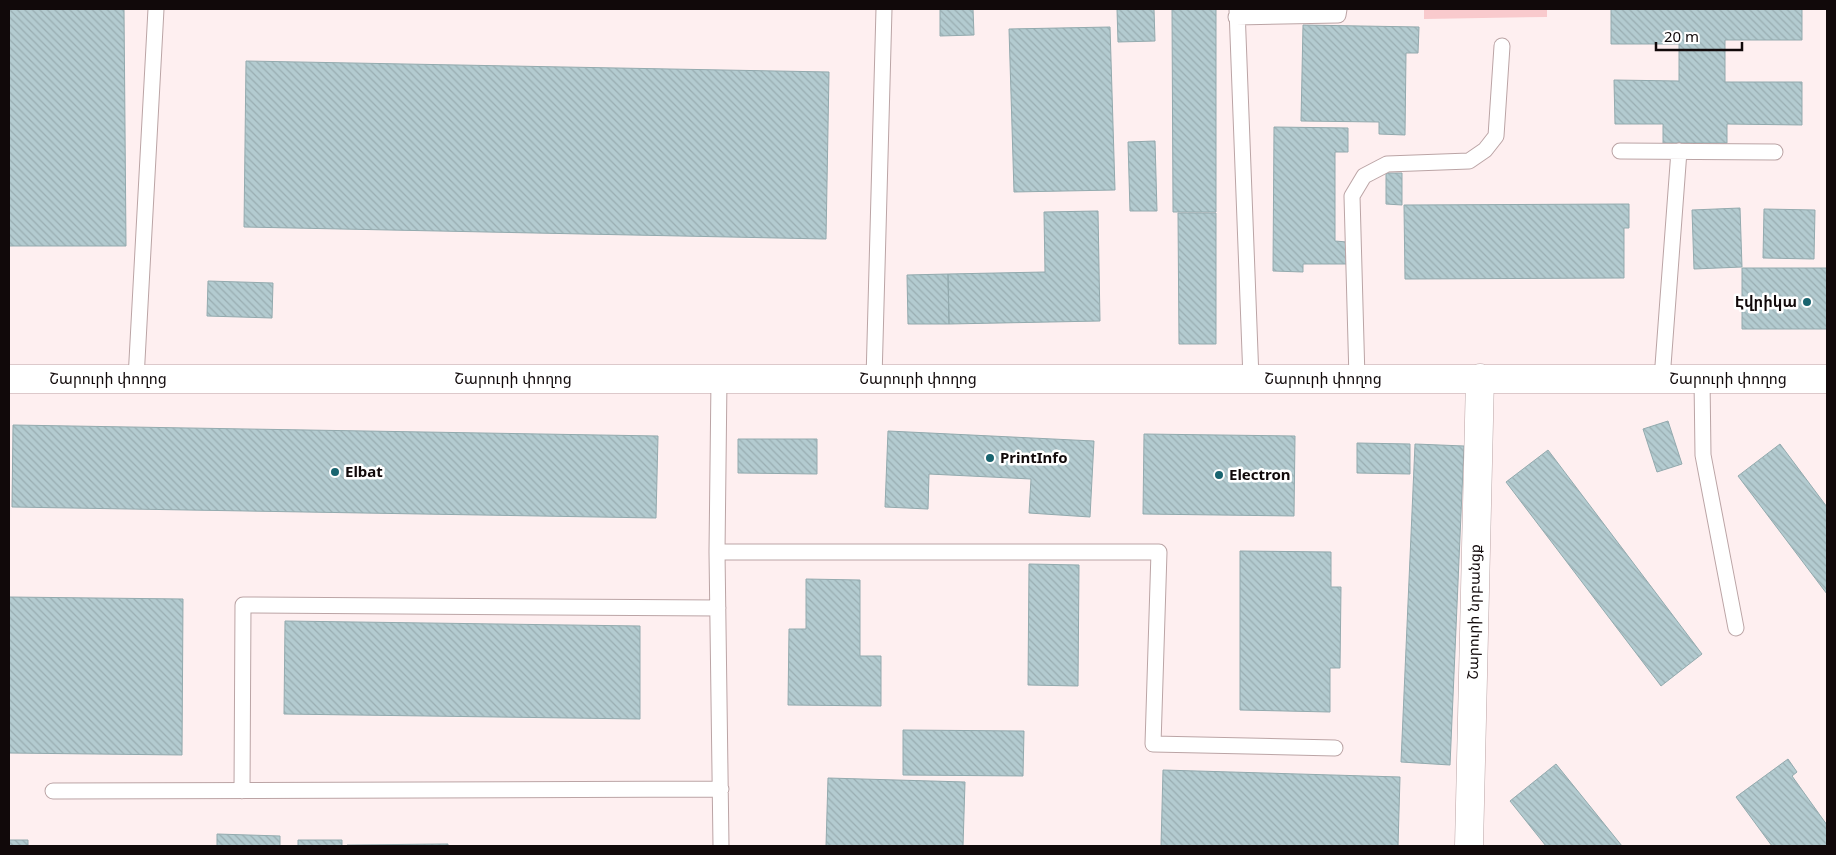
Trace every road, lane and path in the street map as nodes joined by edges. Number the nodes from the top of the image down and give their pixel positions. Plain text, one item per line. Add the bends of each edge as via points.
1 (156, 9) edge
2 (884, 9) edge
3 (1339, 9) edge
4 (1236, 13) edge
5 (1502, 46) dead end
6 (1620, 151) dead end
7 (1679, 151) junction
8 (1775, 152) dead end
9 (1480, 378) junction
10 (9, 379) edge
11 (136, 379) junction
12 (719, 379) junction
13 (874, 379) junction
14 (1251, 379) junction
15 (1357, 379) junction
16 (1662, 379) junction
17 (1702, 379) junction
18 (1827, 379) edge
19 (717, 552) junction
20 (718, 608) junction
21 (1736, 628) dead end
22 (1335, 748) dead end
23 (721, 789) junction
24 (53, 791) dead end
25 (242, 791) junction
26 (721, 846) edge
27 (1469, 846) edge

1 - 11 lane
2 - 13 lane
3 - 4 lane via 1338,15
4 - 14 lane
5 - 15 lane via 1496,136 1485,150 1469,161 1387,164 1364,176 1352,196
6 - 7 lane
7 - 8 lane
7 - 16 lane
9 - 15 street, Շարուրի փողոց
9 - 16 street, Շարուրի փողոց
9 - 27 street, Շարուրի նրբանցք
10 - 11 street, Շարուրի փողոց
11 - 12 street, Շարուրի փողոց
12 - 13 street, Շարուրի փողոց
12 - 19 lane
13 - 14 street, Շարուրի փողոց
14 - 15 street, Շարուրի փողոց
16 - 17 street, Շարուրի փողոց
17 - 18 street, Շարուրի փողոց
17 - 21 lane via 1703,455
19 - 20 lane
19 - 22 lane via 1159,552 1153,744
20 - 23 lane
20 - 25 lane via 243,605
23 - 25 lane
23 - 26 lane
24 - 25 lane

